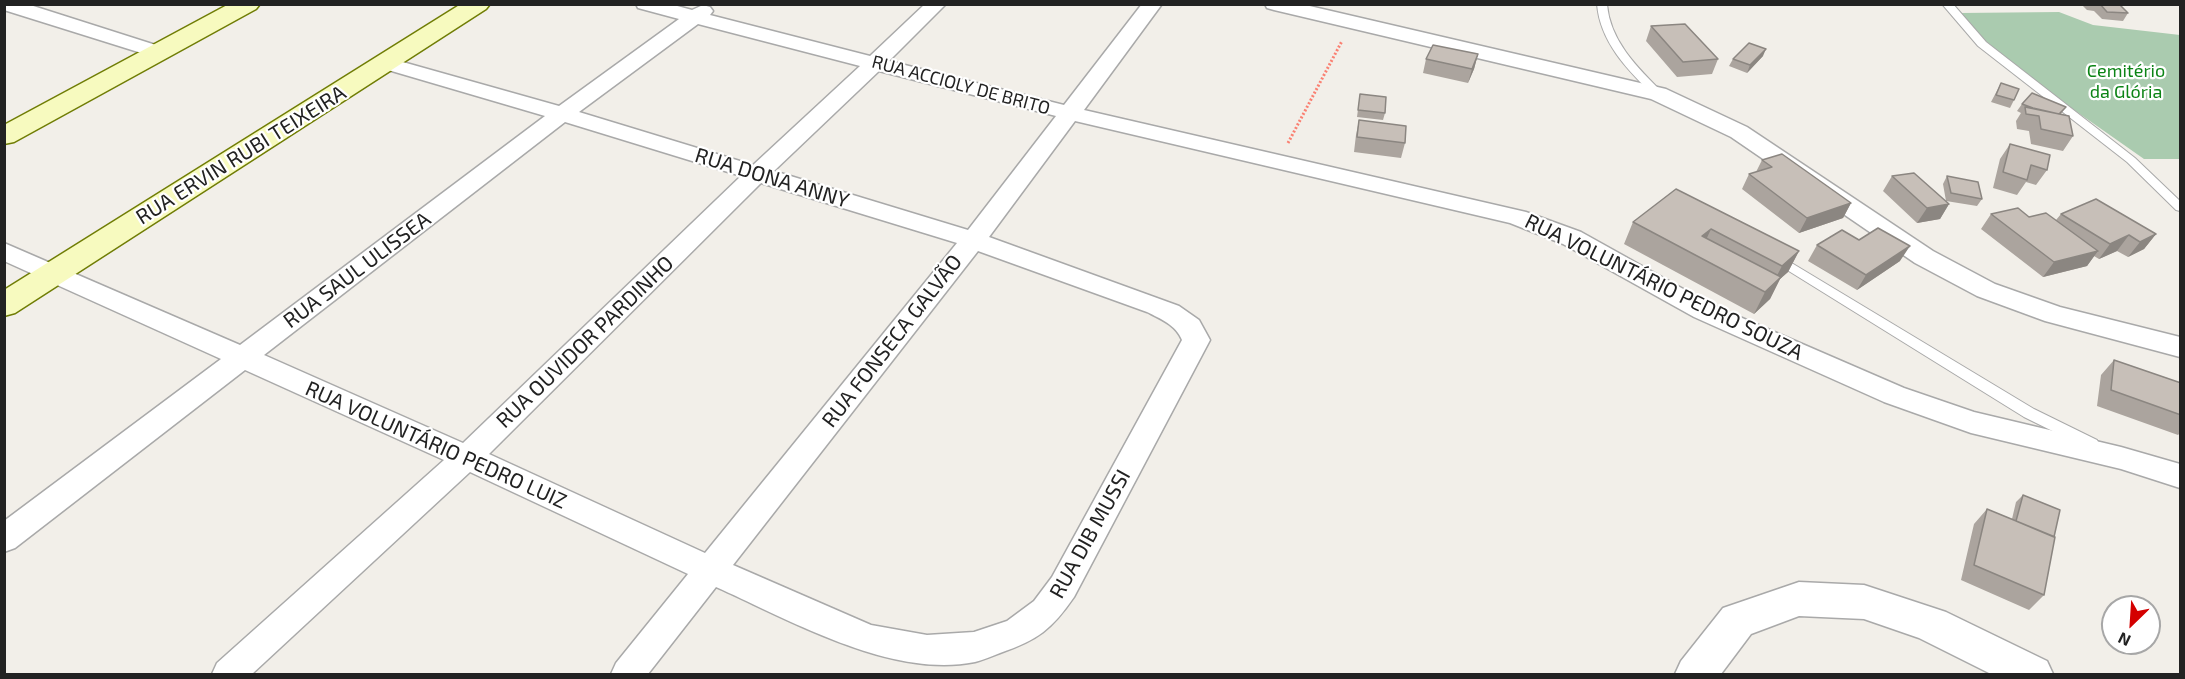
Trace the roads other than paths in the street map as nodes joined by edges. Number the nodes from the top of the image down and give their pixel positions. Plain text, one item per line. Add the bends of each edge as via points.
1 (5, 4) edge
2 (248, 4) edge
3 (478, 4) edge
4 (645, 4) edge
5 (937, 4) edge
6 (1153, 4) edge
7 (1274, 4) edge
8 (1602, 4) edge
9 (1947, 4) edge
10 (703, 11) edge
11 (158, 52) junction
12 (876, 62) junction
13 (385, 63) junction
14 (1658, 94) junction
15 (1068, 113) junction
16 (562, 114) junction
17 (4, 136) edge
18 (1278, 161) joint
19 (757, 174) junction
20 (2181, 207) edge
21 (973, 240) junction
22 (1761, 248) edge
23 (4, 251) edge
24 (54, 274) junction
25 (4, 305) edge
26 (1156, 306) joint
27 (2181, 347) edge
28 (242, 358) junction
29 (467, 457) junction
30 (2121, 458) junction
31 (2181, 476) edge
32 (4, 539) edge
33 (710, 570) junction
34 (868, 639) joint
35 (229, 675) edge
36 (628, 675) edge
37 (1696, 675) edge
38 (2032, 675) edge

1 - 11 street
2 - 11 main road
3 - 13 main road, RUA ERVIN RUBI TEIXEIRA
4 - 10 street, RUA ACCIOLY DE BRITO
5 - 12 street, RUA OUVIDOR PARDINHO
6 - 15 street, RUA FONSECA GALVÃO
7 - 14 street
8 - 14 lane via 1603,25 1633,69
9 - 20 lane via 1982,44 2131,160
10 - 12 street, RUA ACCIOLY DE BRITO
10 - 16 street, RUA SAUL ULISSEA
11 - 17 main road
12 - 15 street, RUA ACCIOLY DE BRITO
12 - 19 street, RUA OUVIDOR PARDINHO
13 - 16 street, RUA DONA ANNY
13 - 24 main road, RUA ERVIN RUBI TEIXEIRA
14 - 27 street via 1739,132 1924,257 1986,290 2054,315
15 - 18 street, RUA ACCIOLY DE BRITO
15 - 21 street, RUA FONSECA GALVÃO
16 - 19 street, RUA DONA ANNY
16 - 28 street, RUA SAUL ULISSEA
18 - 30 street, RUA VOLUNTÁRIO PEDRO SOUZA via 1517,216 1572,238 1703,310 1894,395 1971,422
19 - 21 street, RUA DONA ANNY
19 - 29 street, RUA OUVIDOR PARDINHO
21 - 26 street, RUA DONA ANNY
21 - 33 street, RUA FONSECA GALVÃO
22 - 30 lane via 2029,413
23 - 24 street, RUA VOLUNTÁRIO PEDRO LUIZ
24 - 25 main road, RUA ERVIN RUBI TEIXEIRA
24 - 28 street, RUA VOLUNTÁRIO PEDRO LUIZ
26 - 34 street, RUA DIB MUSSI via 1185,320 1196,340 1064,587 1046,611 1018,632 974,647 927,650
28 - 29 street, RUA VOLUNTÁRIO PEDRO LUIZ
28 - 32 street, RUA SAUL ULISSEA
29 - 33 street, RUA VOLUNTÁRIO PEDRO LUIZ
29 - 35 street, RUA OUVIDOR PARDINHO
30 - 31 street, RUA VOLUNTÁRIO PEDRO SOUZA
33 - 34 street, RUA VOLUNTÁRIO PEDRO LUIZ
33 - 36 street, RUA FONSECA GALVÃO
37 - 38 street via 1737,621 1799,599 1863,602 1932,625

